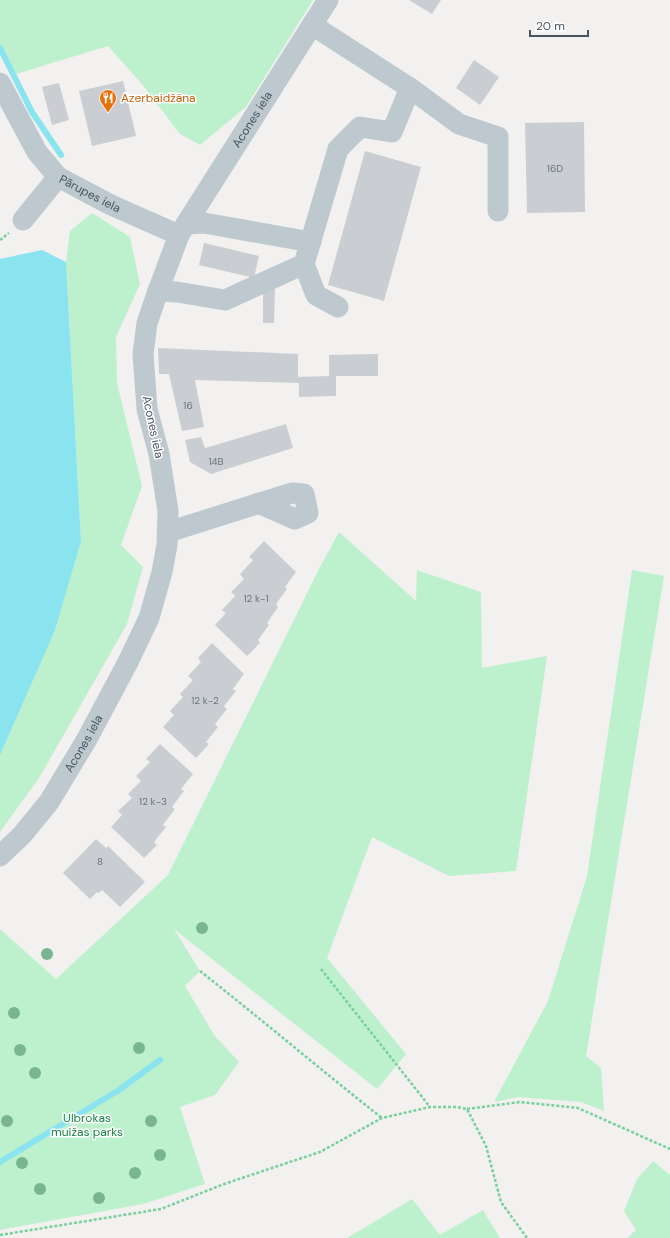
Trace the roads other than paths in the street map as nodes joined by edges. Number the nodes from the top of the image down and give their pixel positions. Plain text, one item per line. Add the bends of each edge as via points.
1 (328, 0) edge
2 (312, 26) junction
3 (0, 83) edge
4 (410, 88) junction
5 (58, 177) junction
6 (498, 211) dead end
7 (23, 220) dead end
8 (183, 230) junction
9 (311, 242) junction
10 (304, 264) junction
11 (158, 291) junction
12 (338, 307) dead end
13 (258, 503) dead end
14 (168, 532) junction
15 (0, 856) edge

1 - 2 street, Acones iela
2 - 4 street
2 - 8 street, Acones iela
3 - 5 street, Pārupes iela via 37,152
4 - 6 street via 459,124 498,137
4 - 9 street via 392,132 360,127 338,149
5 - 7 street
5 - 8 street, Pārupes iela via 111,205
8 - 9 street via 204,224
8 - 11 street, Acones iela
9 - 10 street
10 - 11 street via 225,300
10 - 12 street via 316,295
11 - 14 street, Acones iela via 147,322 143,354 147,409 159,454 168,511
13 - 14 street
14 - 15 street, Acones iela via 162,572 149,618 128,662 87,739 49,802 22,835

